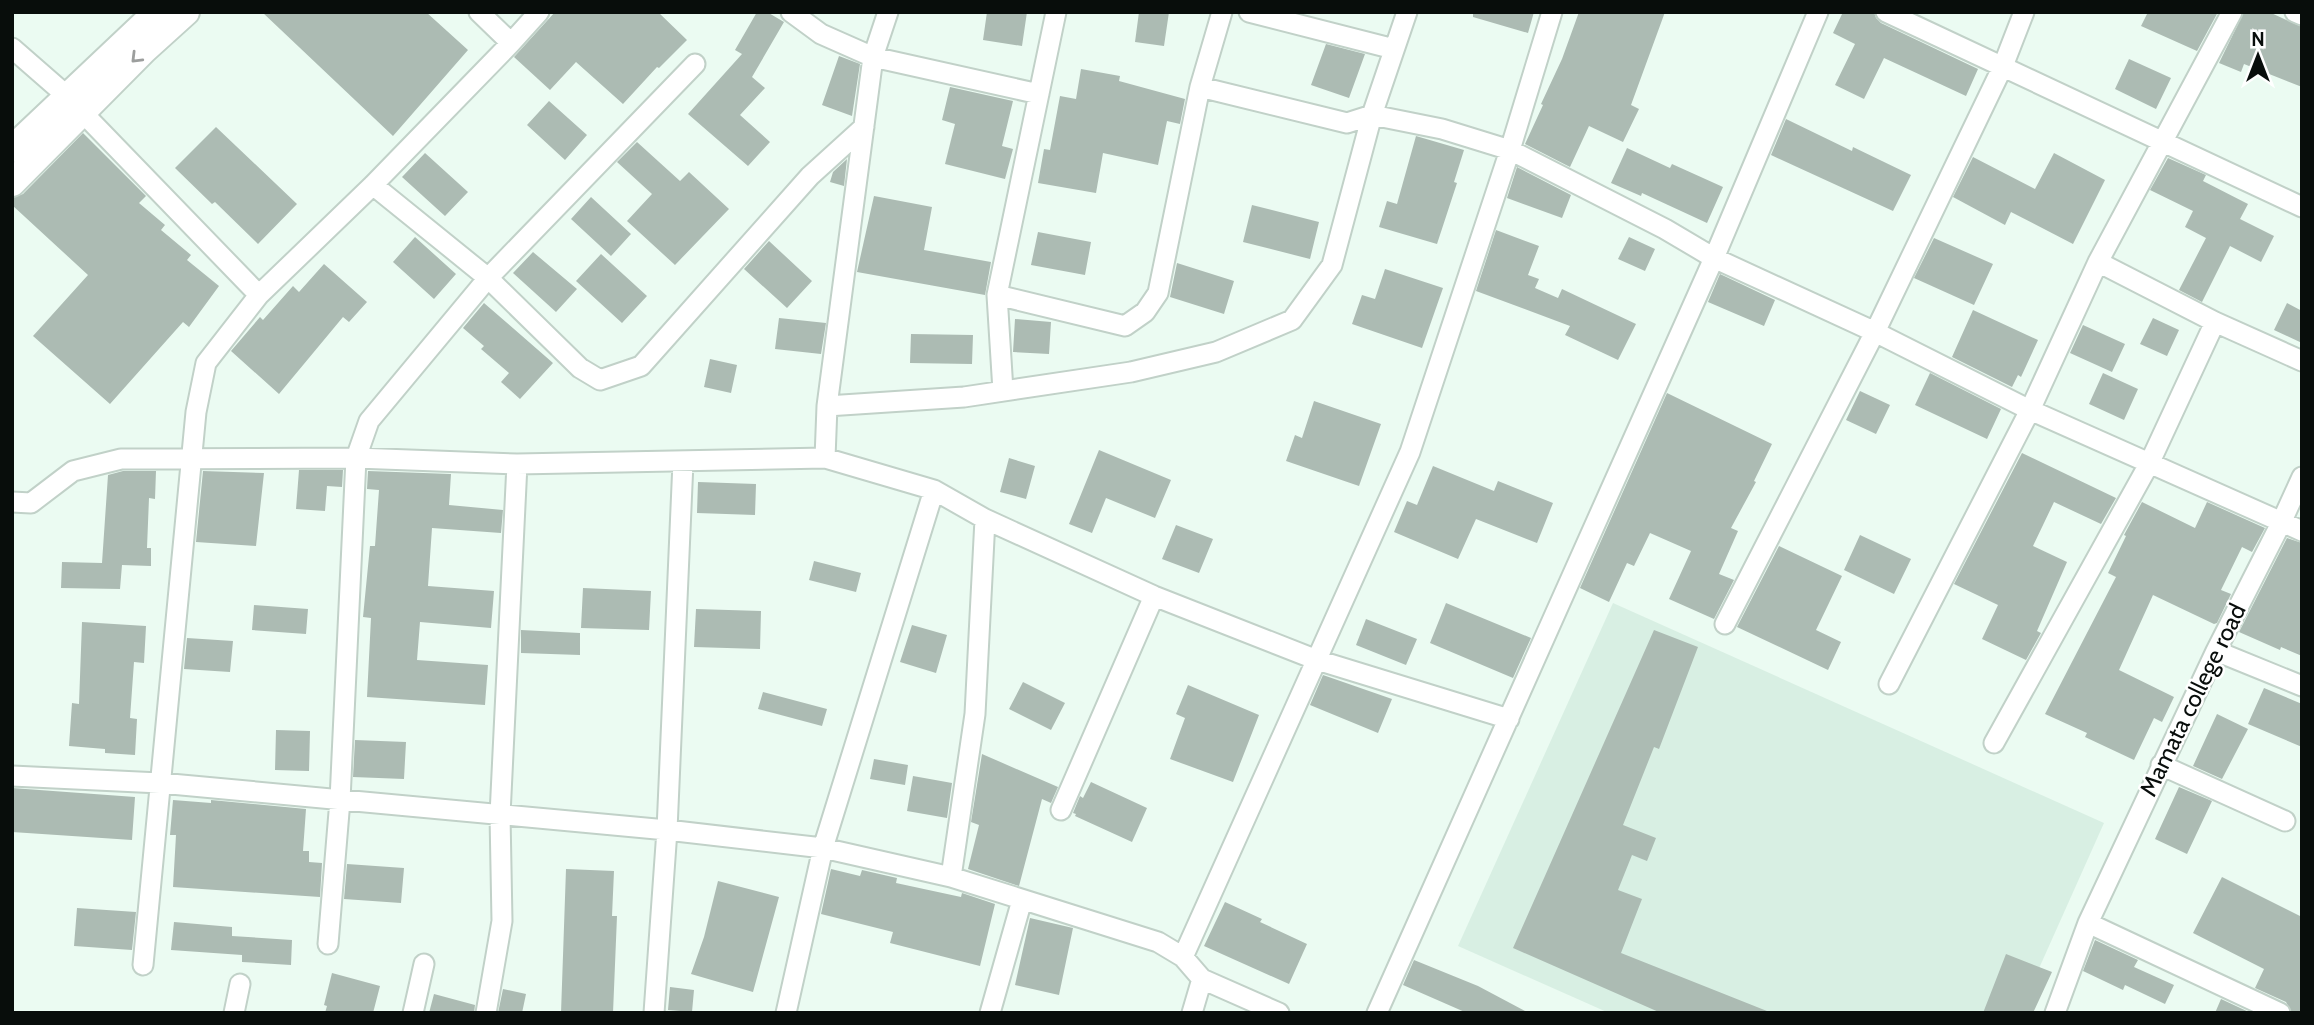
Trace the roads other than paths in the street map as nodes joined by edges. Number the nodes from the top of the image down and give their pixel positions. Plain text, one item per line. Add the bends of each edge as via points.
1 (157, 12) edge
2 (186, 12) edge
3 (479, 12) edge
4 (539, 12) edge
5 (790, 12) edge
6 (888, 12) edge
7 (1056, 12) edge
8 (1222, 12) edge
9 (1250, 12) edge
10 (1407, 12) edge
11 (1552, 12) edge
12 (1818, 12) edge
13 (1886, 12) edge
14 (2024, 12) edge
15 (2232, 12) edge
16 (2295, 12) edge
17 (2302, 15) edge
18 (512, 43) junction
19 (12, 48) edge
20 (1394, 49) junction
21 (873, 57) junction
22 (695, 64) dead end
23 (2003, 66) junction
24 (1200, 87) junction
25 (1039, 94) junction
26 (75, 104) junction
27 (1372, 115) junction
28 (864, 127) junction
29 (2164, 144) junction
30 (12, 149) edge
31 (1510, 150) junction
32 (12, 183) edge
33 (373, 185) junction
34 (2302, 207) edge
35 (1714, 258) junction
36 (2098, 262) junction
37 (488, 278) junction
38 (259, 295) junction
39 (997, 295) junction
40 (2215, 322) junction
41 (1875, 332) junction
42 (2302, 360) edge
43 (1003, 391) junction
44 (827, 406) junction
45 (2030, 410) junction
46 (193, 458) junction
47 (356, 458) junction
48 (825, 458) junction
49 (683, 463) junction
50 (517, 464) junction
51 (2149, 464) junction
52 (2302, 477) edge
53 (934, 489) junction
54 (12, 502) edge
55 (985, 519) junction
56 (2281, 523) junction
57 (2302, 531) edge
58 (1154, 596) junction
59 (1725, 624) dead end
60 (2216, 651) junction
61 (1317, 660) junction
62 (1889, 684) dead end
63 (2302, 686) edge
64 (1509, 719) junction
65 (1994, 743) dead end
66 (2161, 765) junction
67 (12, 776) edge
68 (160, 783) junction
69 (340, 800) junction
70 (1061, 810) dead end
71 (500, 815) junction
72 (2285, 821) dead end
73 (667, 830) junction
74 (823, 848) junction
75 (951, 877) junction
76 (1022, 900) junction
77 (2088, 923) junction
78 (328, 944) dead end
79 (1183, 957) junction
80 (424, 964) dead end
81 (143, 965) dead end
82 (1202, 979) junction
83 (240, 984) dead end
84 (234, 1013) edge
85 (413, 1013) edge
86 (486, 1013) edge
87 (654, 1013) edge
88 (786, 1013) edge
89 (990, 1013) edge
90 (1192, 1013) edge
91 (1279, 1013) edge
92 (1377, 1013) edge
93 (2055, 1013) edge
94 (2280, 1013) edge

1 - 26 street
2 -> 26 street
3 - 18 street
4 - 18 street
5 - 21 street via 821,34
6 - 21 street
7 - 25 street
8 - 24 street
9 - 20 street
10 - 20 street
11 - 31 street
12 - 35 street
13 - 23 street
14 - 23 street
15 - 29 street
16 - 17 street
18 - 33 street
19 - 26 street
20 - 27 street
21 - 25 street
21 - 28 street
22 - 37 street
23 - 29 street
23 - 41 street
24 - 27 street via 1347,123
24 - 39 street via 1158,293 1145,312 1125,326
25 - 39 street
26 - 30 street
26 - 32 street
26 - 38 street
27 - 31 street via 1442,129
27 - 43 street via 1332,265 1293,320 1216,352 1131,372
28 - 37 street via 810,176 640,366 624,373 600,380 580,368
28 - 44 street
29 - 34 street
29 - 36 street
31 - 35 street
31 - 61 street via 1410,452
33 - 37 street
33 - 38 street
35 - 41 street
35 - 64 street
36 - 40 street
36 - 45 street
37 - 47 street via 369,421
38 - 46 street via 206,363
39 - 43 street
40 - 42 street
40 - 51 street
41 - 45 street
41 - 59 street
43 - 44 street
44 - 48 street
45 - 51 street
45 - 62 street
46 - 47 street
46 - 54 street via 121,459 98,464 73,471 31,503
46 - 68 street
47 - 50 street
47 - 69 street
48 - 49 street
48 - 53 street
49 - 50 street
49 - 73 street
50 - 71 street
51 - 56 street
51 - 65 street
52 - 56 street, Mamata college road
53 - 55 street
53 - 74 street
55 - 58 street
55 - 75 street via 975,714
56 - 57 street
56 - 60 street, Mamata college road
58 - 61 street
58 - 70 street
60 - 63 street
60 - 66 street, Mamata college road
61 - 64 street
61 - 79 street
64 - 92 street
66 - 72 street
66 - 77 street, Mamata college road
67 - 68 street
68 - 69 street
68 - 81 street
69 - 71 street
69 - 78 street
71 - 73 street
71 - 86 street via 502,921
73 - 74 street
73 - 87 street
74 - 75 street
74 - 88 street
75 - 76 street
76 - 79 street via 1158,942
76 - 89 street
77 - 93 street, Mamata college road
77 - 94 street
79 - 82 street
80 - 85 street
82 - 90 street
82 - 91 street
83 - 84 street

